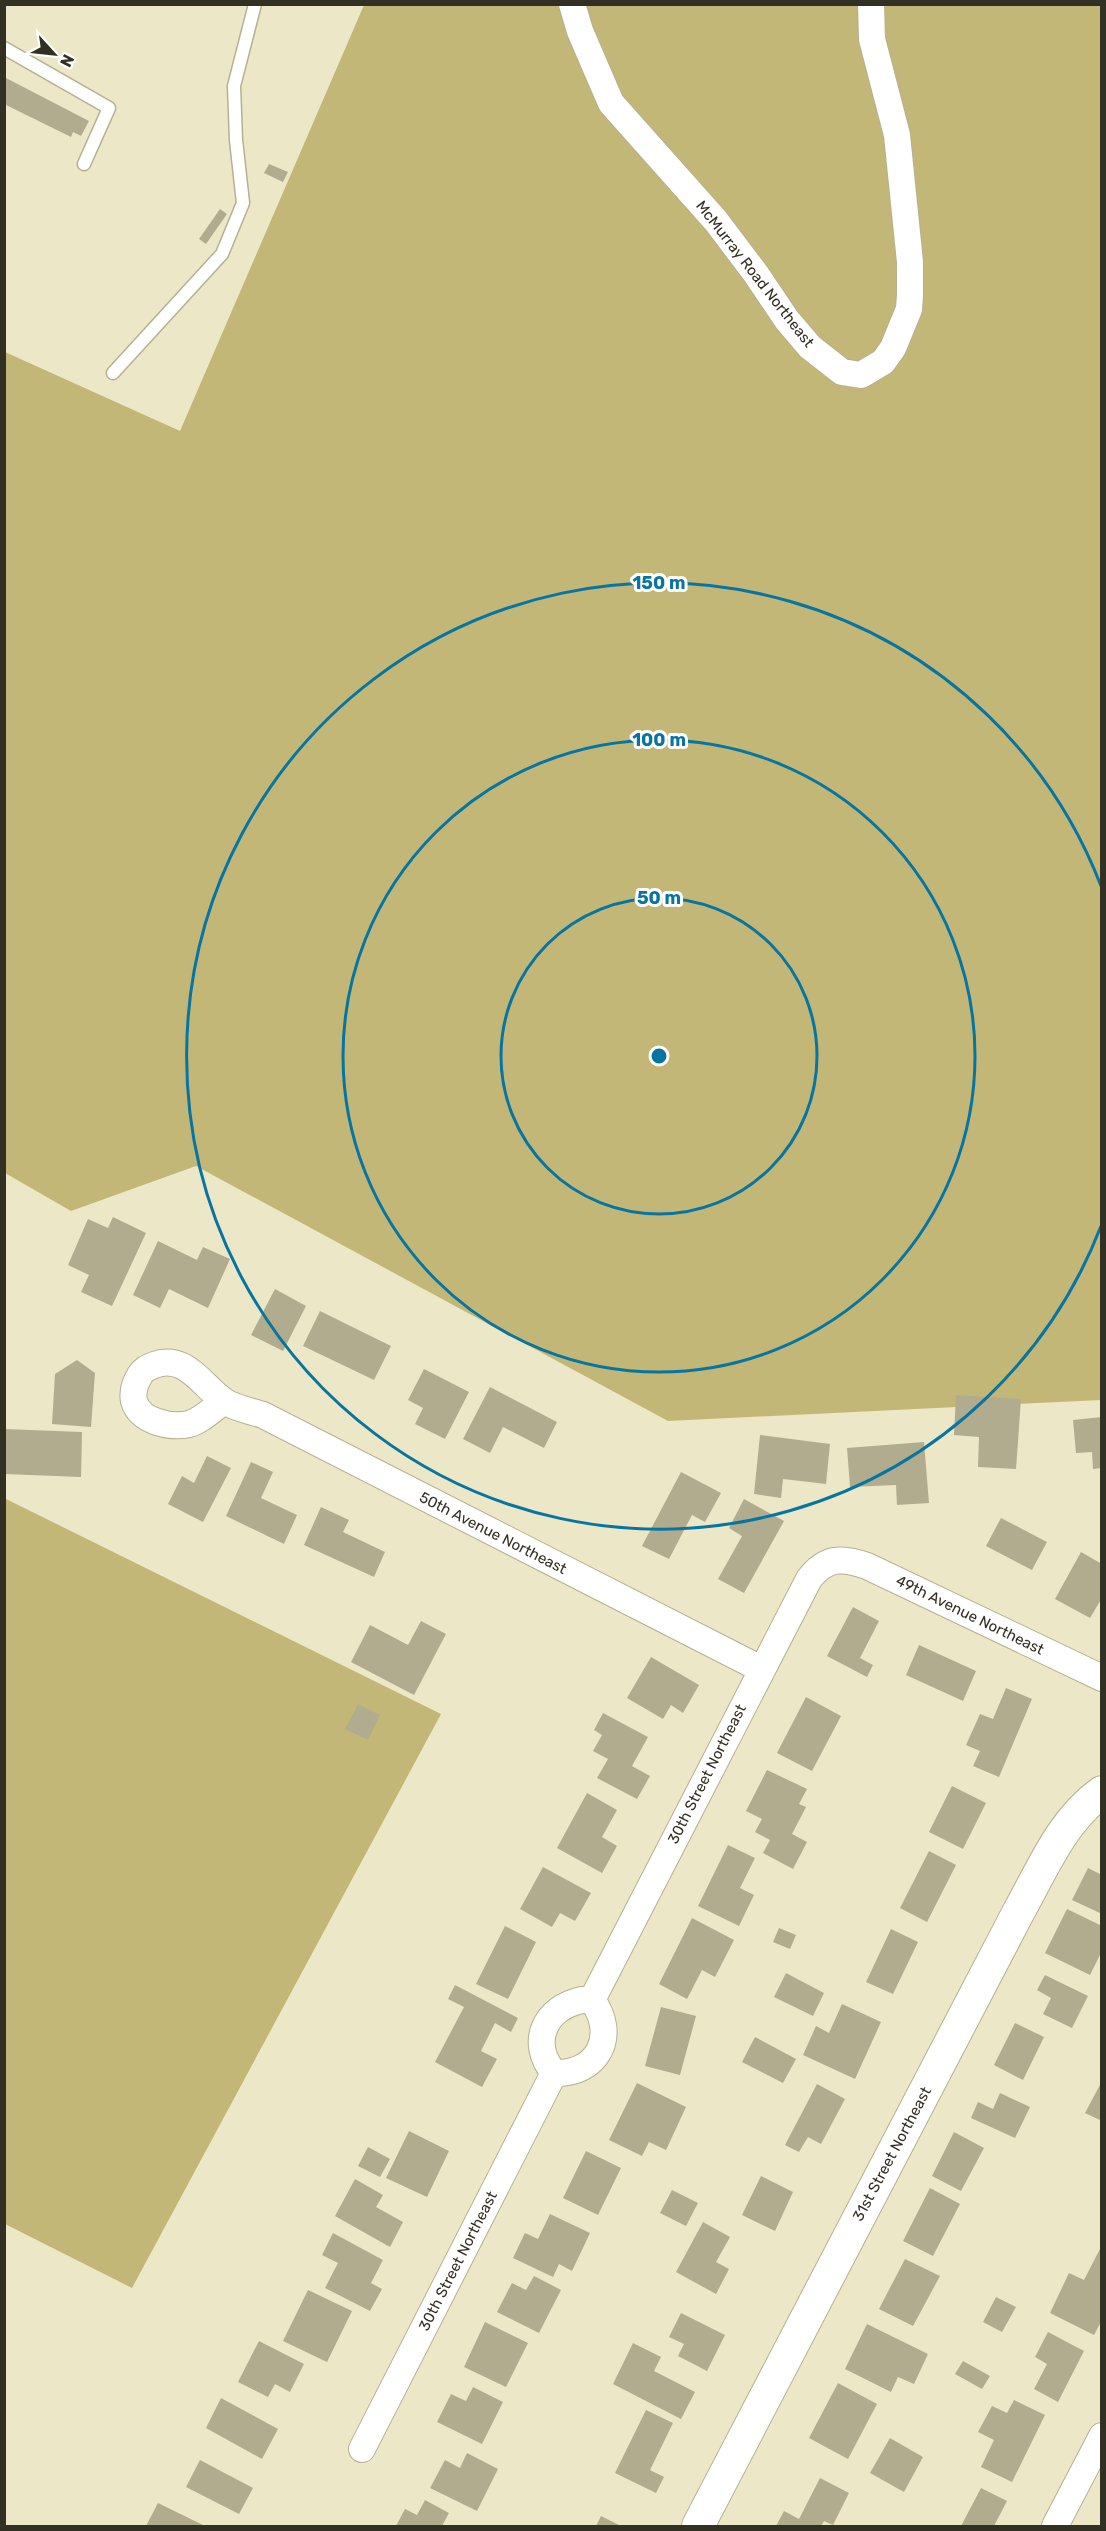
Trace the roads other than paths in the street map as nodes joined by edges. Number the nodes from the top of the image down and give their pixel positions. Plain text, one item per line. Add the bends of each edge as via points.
1 (255, 4) edge
2 (572, 4) edge
3 (871, 4) edge
4 (4, 48) edge
5 (84, 164) dead end
6 (113, 373) dead end
7 (224, 1401) dead end
8 (836, 1559) joint
9 (761, 1670) junction
10 (1101, 1678) edge
11 (1101, 1792) edge
12 (592, 2000) junction
13 (555, 2073) junction
14 (1101, 2436) edge
15 (362, 2449) dead end
16 (698, 2526) edge
17 (1055, 2526) edge

1 - 6 lane via 234,86 243,203 222,254
2 - 3 street, McMurray Road Northeast via 611,103 716,221 810,347 842,372 861,375 883,362 892,348 909,309 910,295 897,135 872,39
4 - 5 lane via 109,108
7 - 9 street, 50th Avenue Northeast via 263,1416
8 - 9 street, 30th Street Northeast via 821,1566 808,1579
8 - 10 street, 49th Avenue Northeast via 867,1566
9 - 12 street, 30th Street Northeast
11 - 16 street, 31st Street Northeast via 1060,1838 1019,1911
12 - 13 street via 603,2019 599,2051 576,2071
12 - 13 street via 572,2002 548,2021 542,2048
13 - 15 street, 30th Street Northeast
14 - 17 street

